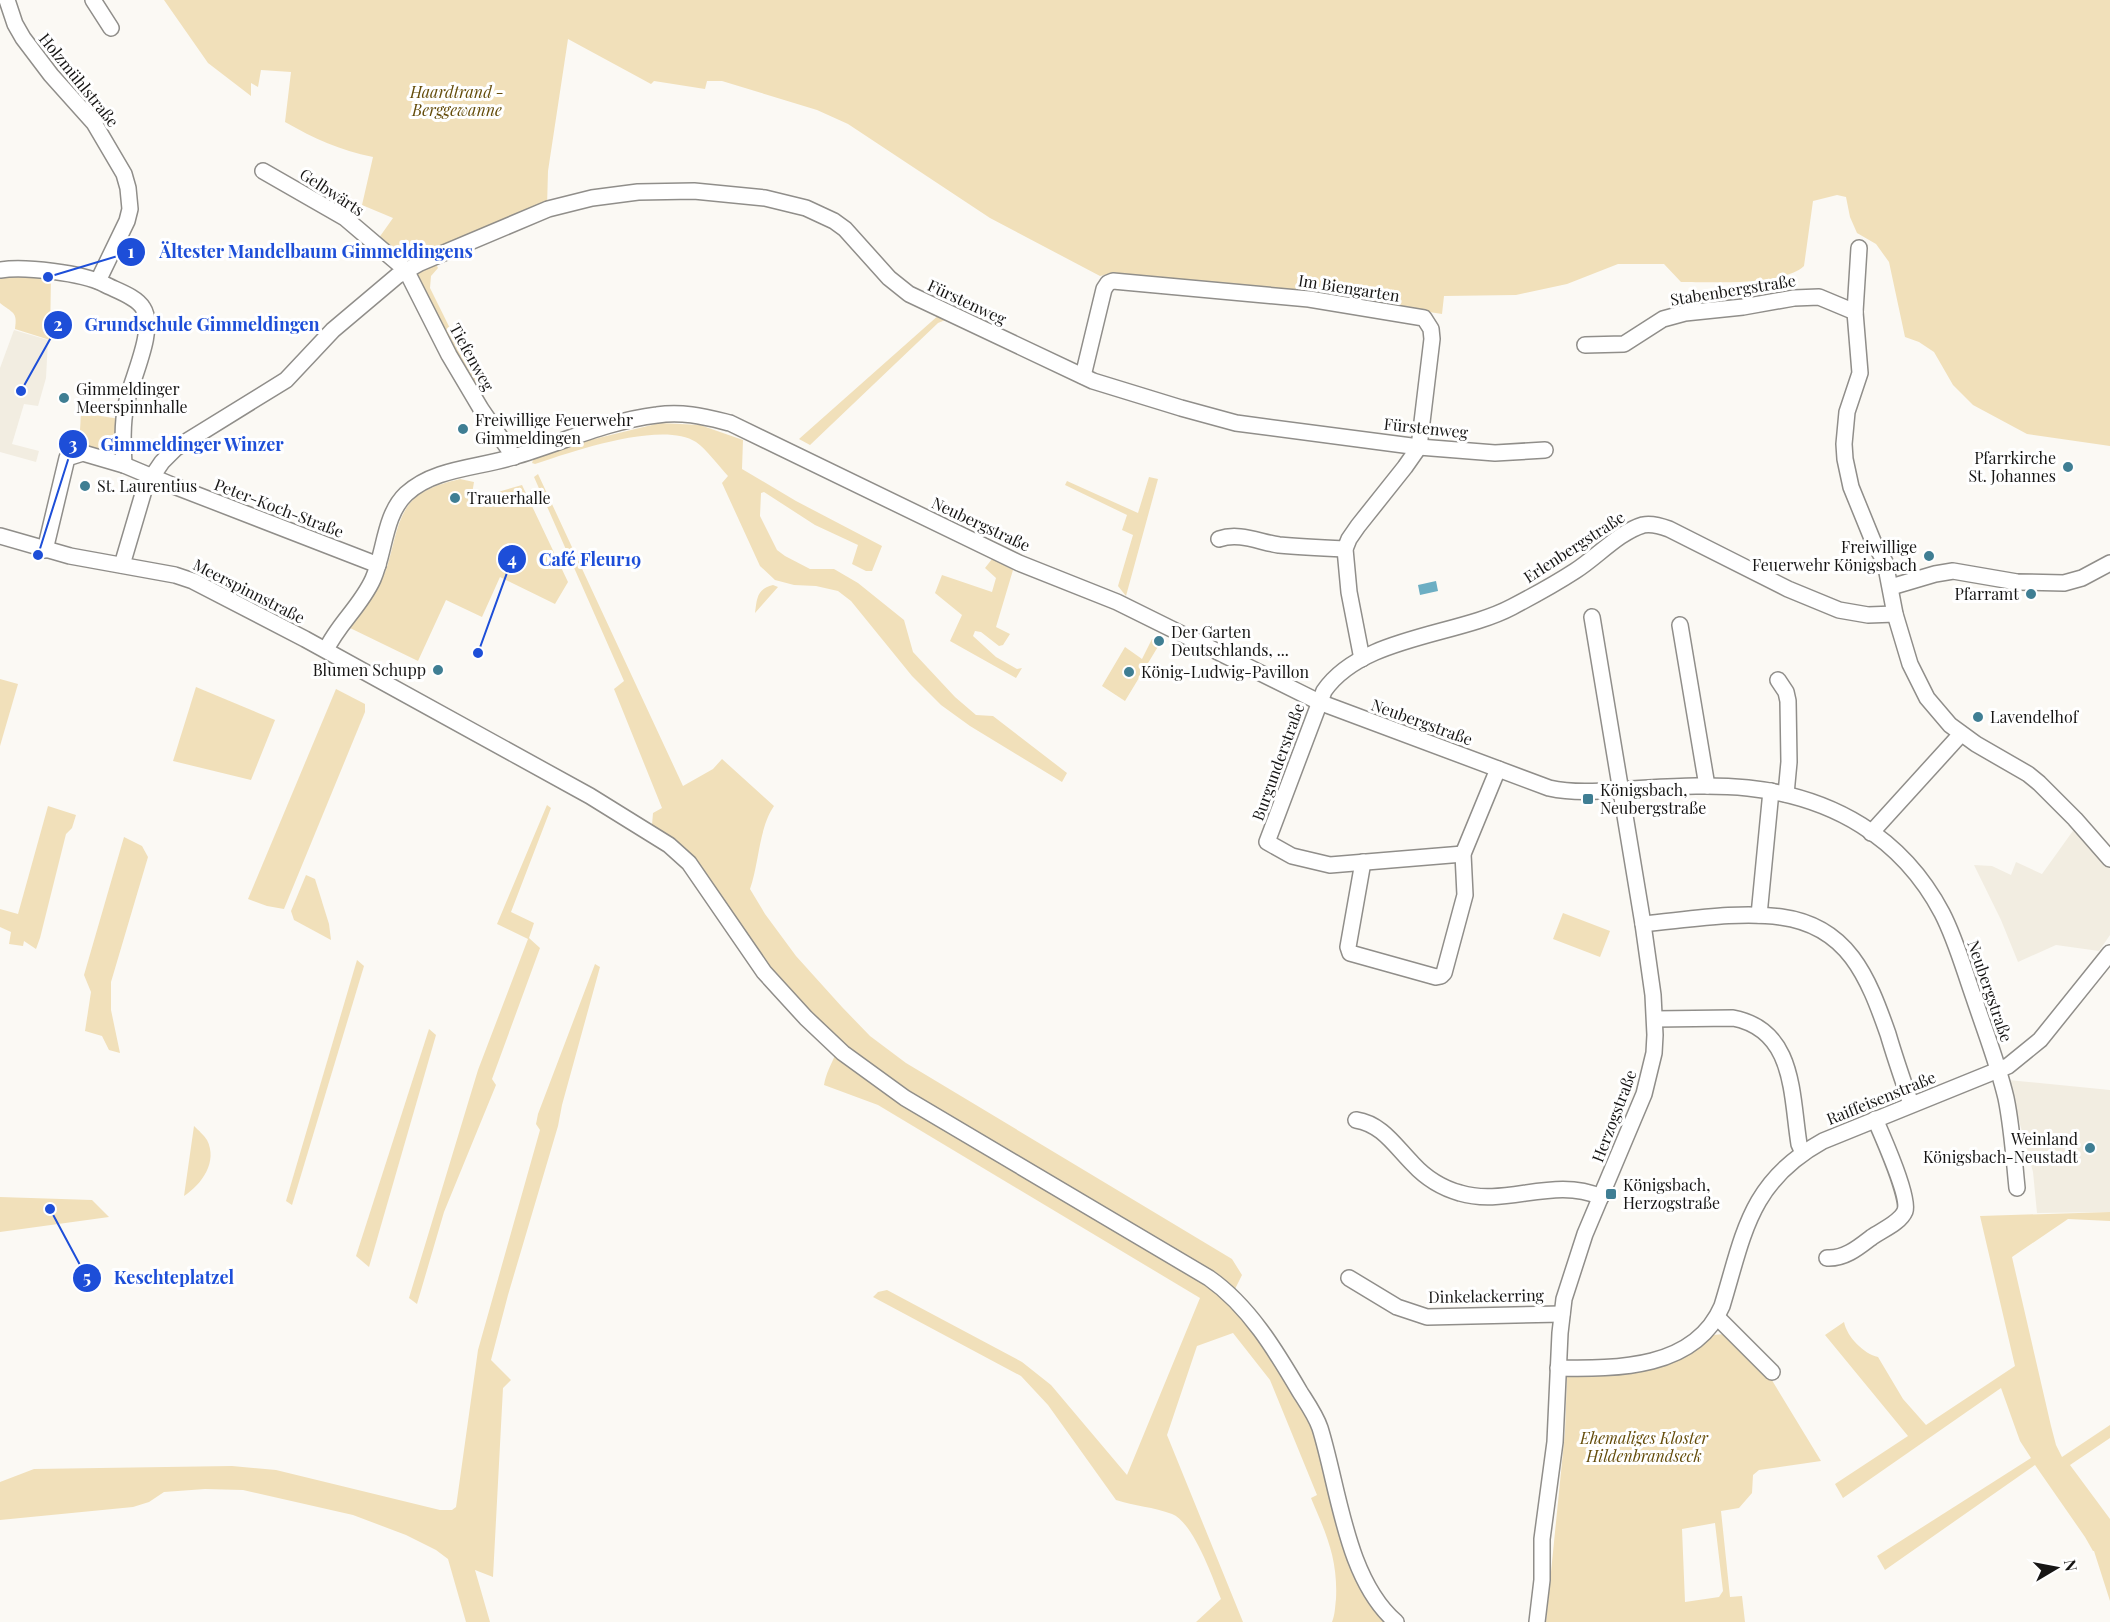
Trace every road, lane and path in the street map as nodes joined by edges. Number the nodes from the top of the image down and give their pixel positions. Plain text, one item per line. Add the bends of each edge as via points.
1 (7, 0) edge
2 (93, 0) edge
3 (111, 28) dead end
4 (263, 171) dead end
5 (1859, 248) dead end
6 (0, 270) edge
7 (406, 270) junction
8 (98, 281) junction
9 (1855, 312) junction
10 (1585, 345) dead end
11 (1083, 376) junction
12 (1419, 447) junction
13 (1545, 450) dead end
14 (514, 457) junction
15 (124, 465) junction
16 (151, 477) junction
17 (0, 536) edge
18 (1219, 539) dead end
19 (1345, 549) junction
20 (45, 550) junction
21 (2110, 563) edge
22 (122, 565) junction
23 (378, 566) junction
24 (1891, 587) junction
25 (1895, 614) junction
26 (1592, 617) dead end
27 (1680, 625) dead end
28 (326, 650) junction
29 (1362, 659) junction
30 (1778, 680) dead end
31 (1319, 702) junction
32 (1961, 734) junction
33 (1498, 769) junction
34 (1707, 786) junction
35 (1622, 790) junction
36 (1778, 793) junction
37 (1871, 833) junction
38 (1463, 854) junction
39 (2110, 859) edge
40 (1363, 862) junction
41 (1759, 915) junction
42 (1643, 924) junction
43 (2110, 953) edge
44 (1655, 1019) junction
45 (1998, 1071) junction
46 (1911, 1104) junction
47 (1875, 1119) junction
48 (1356, 1120) dead end
49 (1803, 1153) junction
50 (2018, 1188) dead end
51 (1601, 1197) junction
52 (1827, 1258) dead end
53 (1349, 1278) dead end
54 (1562, 1314) junction
55 (1717, 1317) junction
56 (1558, 1368) junction
57 (1772, 1372) dead end
58 (1396, 1622) edge
59 (1537, 1622) edge

1 - 8 street, Holzmühlstraße via 23,38 94,123 124,174 130,209
2 - 3 street
4 - 7 street, Gelbwärts via 345,218
5 - 9 street
6 - 8 street via 33,270
7 - 11 street, Fürstenweg via 548,209 583,200 667,191 765,198 822,214 845,229 889,278 909,294
7 - 14 street, Tiefenweg via 449,355
7 - 16 street, Fürstenweg via 339,324 286,380 176,448
8 - 15 street via 140,304 146,316 143,349 126,405
9 - 10 street, Stabenbergstraße via 1819,297 1805,297 1685,313 1663,319 1624,344
9 - 24 street via 1860,373 1847,412 1845,459 1851,488 1885,562
11 - 12 street, Fürstenweg via 1236,423
11 - 12 street, Im Biengarten via 1104,289 1113,281 1308,299 1424,318 1432,339
12 - 13 street, Fürstenweg via 1495,453
12 - 19 street, Im Biengarten via 1348,539
14 - 23 street, Neubergstraße via 453,471 407,493 393,513
14 - 31 street, Neubergstraße via 580,434 660,414 693,414 729,423 1019,563 1117,602
15 - 16 street, Peter-Koch-Straße
15 - 20 street, Peter-Koch-Straße via 83,453 67,458
16 - 22 street, Fürstenweg
16 - 23 street, Peter-Koch-Straße
17 - 20 street, Meerspinnstraße
18 - 19 street via 1241,536 1279,544
19 - 29 street
20 - 22 street, Meerspinnstraße
21 - 24 street via 2064,583 2017,582 1953,571
22 - 28 street, Meerspinnstraße via 193,581
23 - 28 street, Neubergstraße via 358,607 334,634
24 - 25 street
25 - 29 street, Erlenbergstraße via 1839,610 1653,524 1631,530 1576,570 1500,613 1413,638
25 - 32 street via 1920,684 1938,711
26 - 35 street, Herzogstraße
27 - 34 street
28 - 58 street, Meerspinnstraße via 669,844 689,863 776,986 817,1030 866,1071 1226,1291 1267,1341 1319,1425 1358,1567 1376,1599
29 - 31 street, Erlenbergstraße via 1329,684
30 - 36 street via 1788,701 1789,762
31 - 33 street, Neubergstraße
31 - 40 street, Burgunderstraße via 1267,842 1292,856 1330,865
32 - 37 street
32 - 39 street via 2039,783
33 - 35 street, Neubergstraße via 1562,791
33 - 38 street
34 - 35 street, Neubergstraße
34 - 36 street, Neubergstraße
35 - 42 street, Herzogstraße
36 - 37 street, Neubergstraße via 1819,803
36 - 41 street
37 - 45 street, Neubergstraße via 1906,862 1932,896 1960,957
38 - 40 street, Burgunderstraße
38 - 40 street via 1465,895 1444,973 1436,977 1349,951
41 - 42 street
41 - 46 street via 1809,923 1833,937 1856,961 1873,993
42 - 44 street, Herzogstraße
43 - 45 street, Raiffeisenstraße via 2040,1040
44 - 49 street via 1734,1018 1767,1032 1785,1061
44 - 51 street, Herzogstraße via 1649,1080
45 - 46 street, Raiffeisenstraße
45 - 50 street, Neubergstraße via 2010,1116
46 - 47 street, Raiffeisenstraße
47 - 49 street, Raiffeisenstraße
47 - 52 street via 1906,1207 1899,1219 1856,1248 1837,1258
48 - 51 street via 1375,1125 1428,1177 1460,1193 1494,1196 1575,1189
49 - 55 street, Raiffeisenstraße via 1776,1178 1753,1208
51 - 54 street, Herzogstraße via 1569,1278
53 - 54 street, Dinkelackerring via 1397,1307 1427,1317
54 - 56 street, Herzogstraße
55 - 56 street via 1699,1338 1665,1358 1623,1366
55 - 57 street
56 - 59 street, Herzogstraße via 1555,1451 1542,1539

